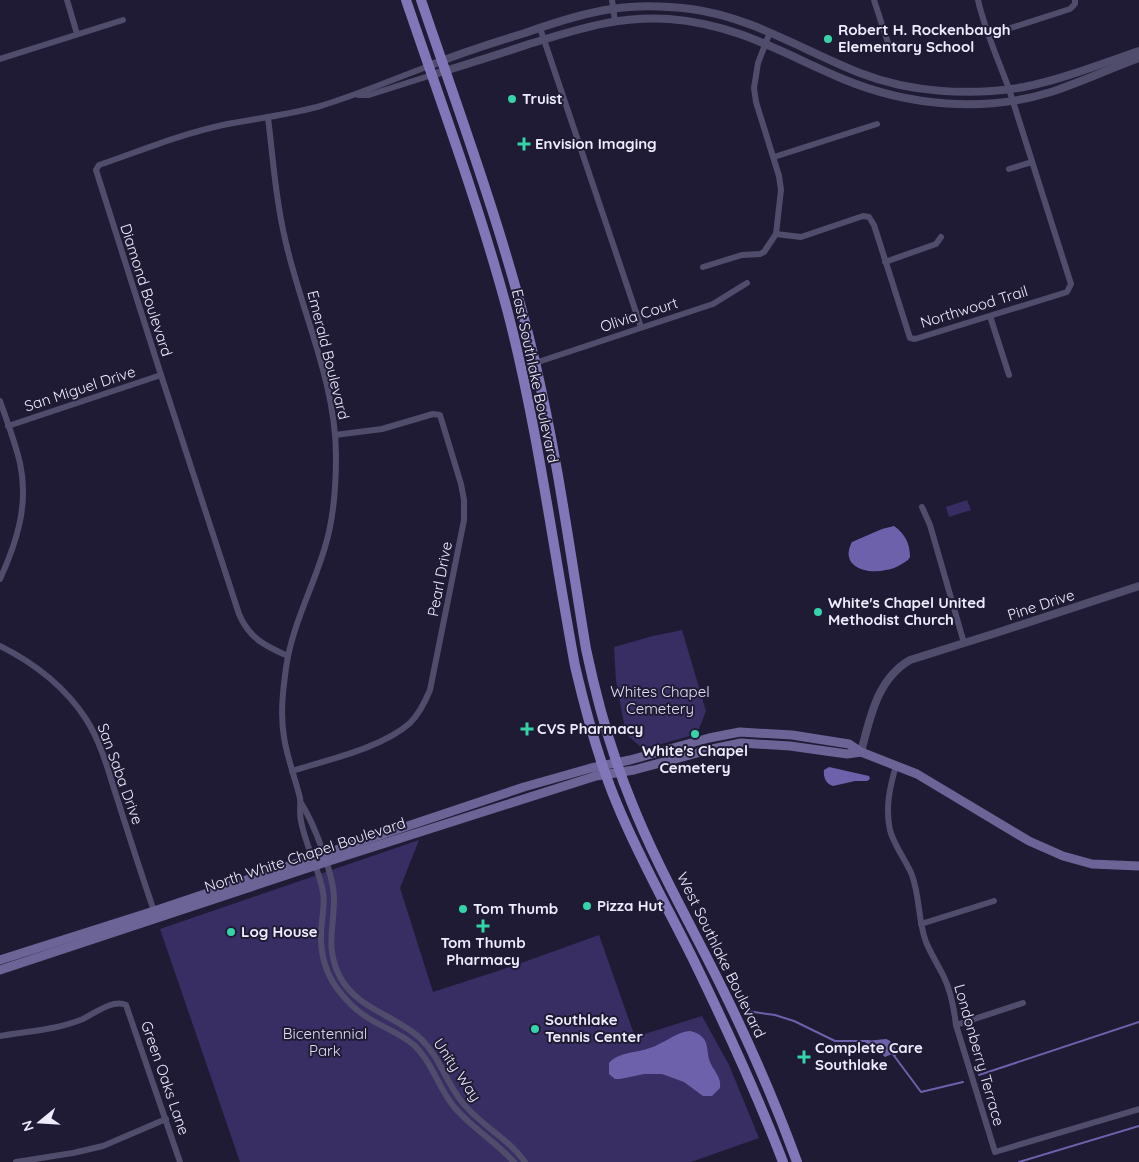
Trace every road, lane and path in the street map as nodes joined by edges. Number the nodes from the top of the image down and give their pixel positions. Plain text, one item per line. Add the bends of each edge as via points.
1 (67, 0) edge
2 (406, 0) edge
3 (421, 0) edge
4 (612, 0) edge
5 (874, 0) edge
6 (978, 0) edge
7 (1075, 0) edge
8 (613, 9) junction
9 (692, 9) junction
10 (123, 20) dead end
11 (615, 21) junction
12 (690, 22) junction
13 (540, 28) junction
14 (770, 32) junction
15 (77, 34) junction
16 (989, 35) junction
17 (544, 39) junction
18 (766, 43) junction
19 (889, 46) dead end
20 (1139, 51) edge
21 (1128, 58) junction
22 (1139, 58) edge
23 (0, 59) edge
24 (442, 61) junction
25 (430, 71) junction
26 (445, 71) junction
27 (1009, 89) junction
28 (356, 95) junction
29 (1011, 100) junction
30 (268, 117) junction
31 (877, 124) dead end
32 (774, 157) junction
33 (1032, 162) junction
34 (1009, 169) dead end
35 (776, 234) junction
36 (941, 237) dead end
37 (886, 262) junction
38 (703, 267) dead end
39 (747, 283) dead end
40 (508, 313) junction
41 (990, 316) junction
42 (640, 327) junction
43 (535, 363) junction
44 (161, 375) junction
45 (1009, 375) dead end
46 (0, 401) edge
47 (8, 426) junction
48 (335, 435) junction
49 (922, 507) dead end
50 (0, 579) edge
51 (1139, 586) edge
52 (578, 604) junction
53 (564, 605) junction
54 (964, 643) junction
55 (0, 646) edge
56 (288, 656) junction
57 (861, 752) junction
58 (896, 766) junction
59 (619, 768) junction
60 (604, 770) junction
61 (292, 771) junction
62 (300, 802) junction
63 (324, 858) junction
64 (314, 861) junction
65 (1139, 866) edge
66 (994, 900) dead end
67 (155, 914) junction
68 (921, 924) junction
69 (0, 960) edge
70 (0, 970) edge
71 (343, 981) junction
72 (335, 986) junction
73 (1023, 1003) dead end
74 (956, 1025) junction
75 (0, 1036) edge
76 (1139, 1109) edge
77 (166, 1118) junction
78 (784, 1160) edge
79 (16, 1162) edge
80 (180, 1162) edge
81 (514, 1162) edge
82 (525, 1162) edge
83 (797, 1162) edge

1 - 15 street
2 - 25 main road, East Southlake Boulevard
3 - 24 main road, East Southlake Boulevard
4 - 8 street
5 - 19 street
6 - 16 street, Northwood Trail
7 - 16 street via 1070,9
8 - 9 street
8 - 11 street
8 - 13 street
9 - 12 street
9 - 14 street
10 - 15 street
11 - 12 street
11 - 17 street
12 - 18 street
13 - 17 street
13 - 24 street
14 - 18 street
14 - 27 street via 882,80 965,92
15 - 23 street
16 - 27 street, Northwood Trail
17 - 26 street
17 - 42 street
18 - 29 street via 843,79 897,96 962,105
18 - 32 street via 758,63 754,88
20 - 21 street
21 - 22 street
21 - 27 street
21 - 29 street via 1050,92
24 - 25 street
24 - 26 main road, East Southlake Boulevard
25 - 26 street
25 - 28 street, Diamond Boulevard via 367,88
25 - 28 street, Diamond Boulevard via 369,96
25 - 40 main road, East Southlake Boulevard
26 - 43 main road, East Southlake Boulevard via 502,243
27 - 29 street, Northwood Trail
28 - 30 street, Diamond Boulevard
29 - 33 street, Northwood Trail
30 - 44 street, Diamond Boulevard via 222,125 97,167 96,174
30 - 48 street, Emerald Boulevard via 286,244 321,365
31 - 32 street
32 - 35 street via 781,190
33 - 34 street
33 - 41 street, Northwood Trail via 1070,289
35 - 37 street, Northwood Trail via 800,237 863,216 869,217
35 - 38 street via 760,254 742,255
36 - 37 street via 936,244
37 - 41 street, Northwood Trail via 910,338
39 - 42 street, Olivia Court via 713,304
40 - 43 main road via 522,353
40 - 53 main road, East Southlake Boulevard via 532,422
41 - 45 street
42 - 43 street, Olivia Court
43 - 52 main road, East Southlake Boulevard
44 - 47 street, San Miguel Drive
44 - 56 street, Diamond Boulevard via 243,624 268,647
46 - 47 street
47 - 50 street via 20,464 23,500 16,541
48 - 56 street, Emerald Boulevard via 336,472 331,522
48 - 61 street, Pearl Drive via 382,429 433,414 440,415 461,484 464,520 430,690 420,712 402,729 379,742
49 - 54 street
51 - 54 street, Pine Drive
52 - 53 main road
52 - 59 main road, East Southlake Boulevard via 593,680
53 - 60 main road, East Southlake Boulevard via 584,704
54 - 57 street, Pine Drive via 910,660 892,673 880,691
55 - 67 street, San Saba Drive via 46,675 86,719 99,746
56 - 61 street, Emerald Boulevard via 282,718
57 - 58 main road, North White Chapel Boulevard
57 - 59 main road, North White Chapel Boulevard via 849,744 816,738 740,732 709,738
58 - 65 main road, North White Chapel Boulevard via 935,785 1029,841 1063,856 1092,864
58 - 68 street, Londonberry Terrace via 890,784 890,830 911,874
59 - 60 main road, North White Chapel Boulevard
59 - 83 main road, West Southlake Boulevard via 651,846 754,1056
60 - 63 main road, North White Chapel Boulevard via 481,801
60 - 78 main road, West Southlake Boulevard via 638,852 694,961
61 - 62 street, Emerald Boulevard
62 - 63 street, Emerald Boulevard via 310,816
62 - 64 street, Emerald Boulevard via 301,820
63 - 64 main road, North White Chapel Boulevard
63 - 71 street, Unity Way via 334,898 331,949
64 - 67 main road, North White Chapel Boulevard
64 - 72 street, Unity Way via 324,894 322,952
66 - 68 street
67 - 69 main road, North White Chapel Boulevard
67 - 70 main road, North White Chapel Boulevard
68 - 74 street, Londonberry Terrace via 949,991
71 - 72 street
71 - 82 street, Unity Way via 364,1004 420,1038 435,1055 460,1100 473,1116 509,1144
72 - 81 street, Unity Way via 356,1009 401,1034 420,1051 455,1108
73 - 74 street
74 - 76 street, Londonberry Terrace via 995,1152
75 - 77 street, Green Oaks Lane via 57,1028 124,1003
77 - 79 street via 103,1146
77 - 80 street, Green Oaks Lane

